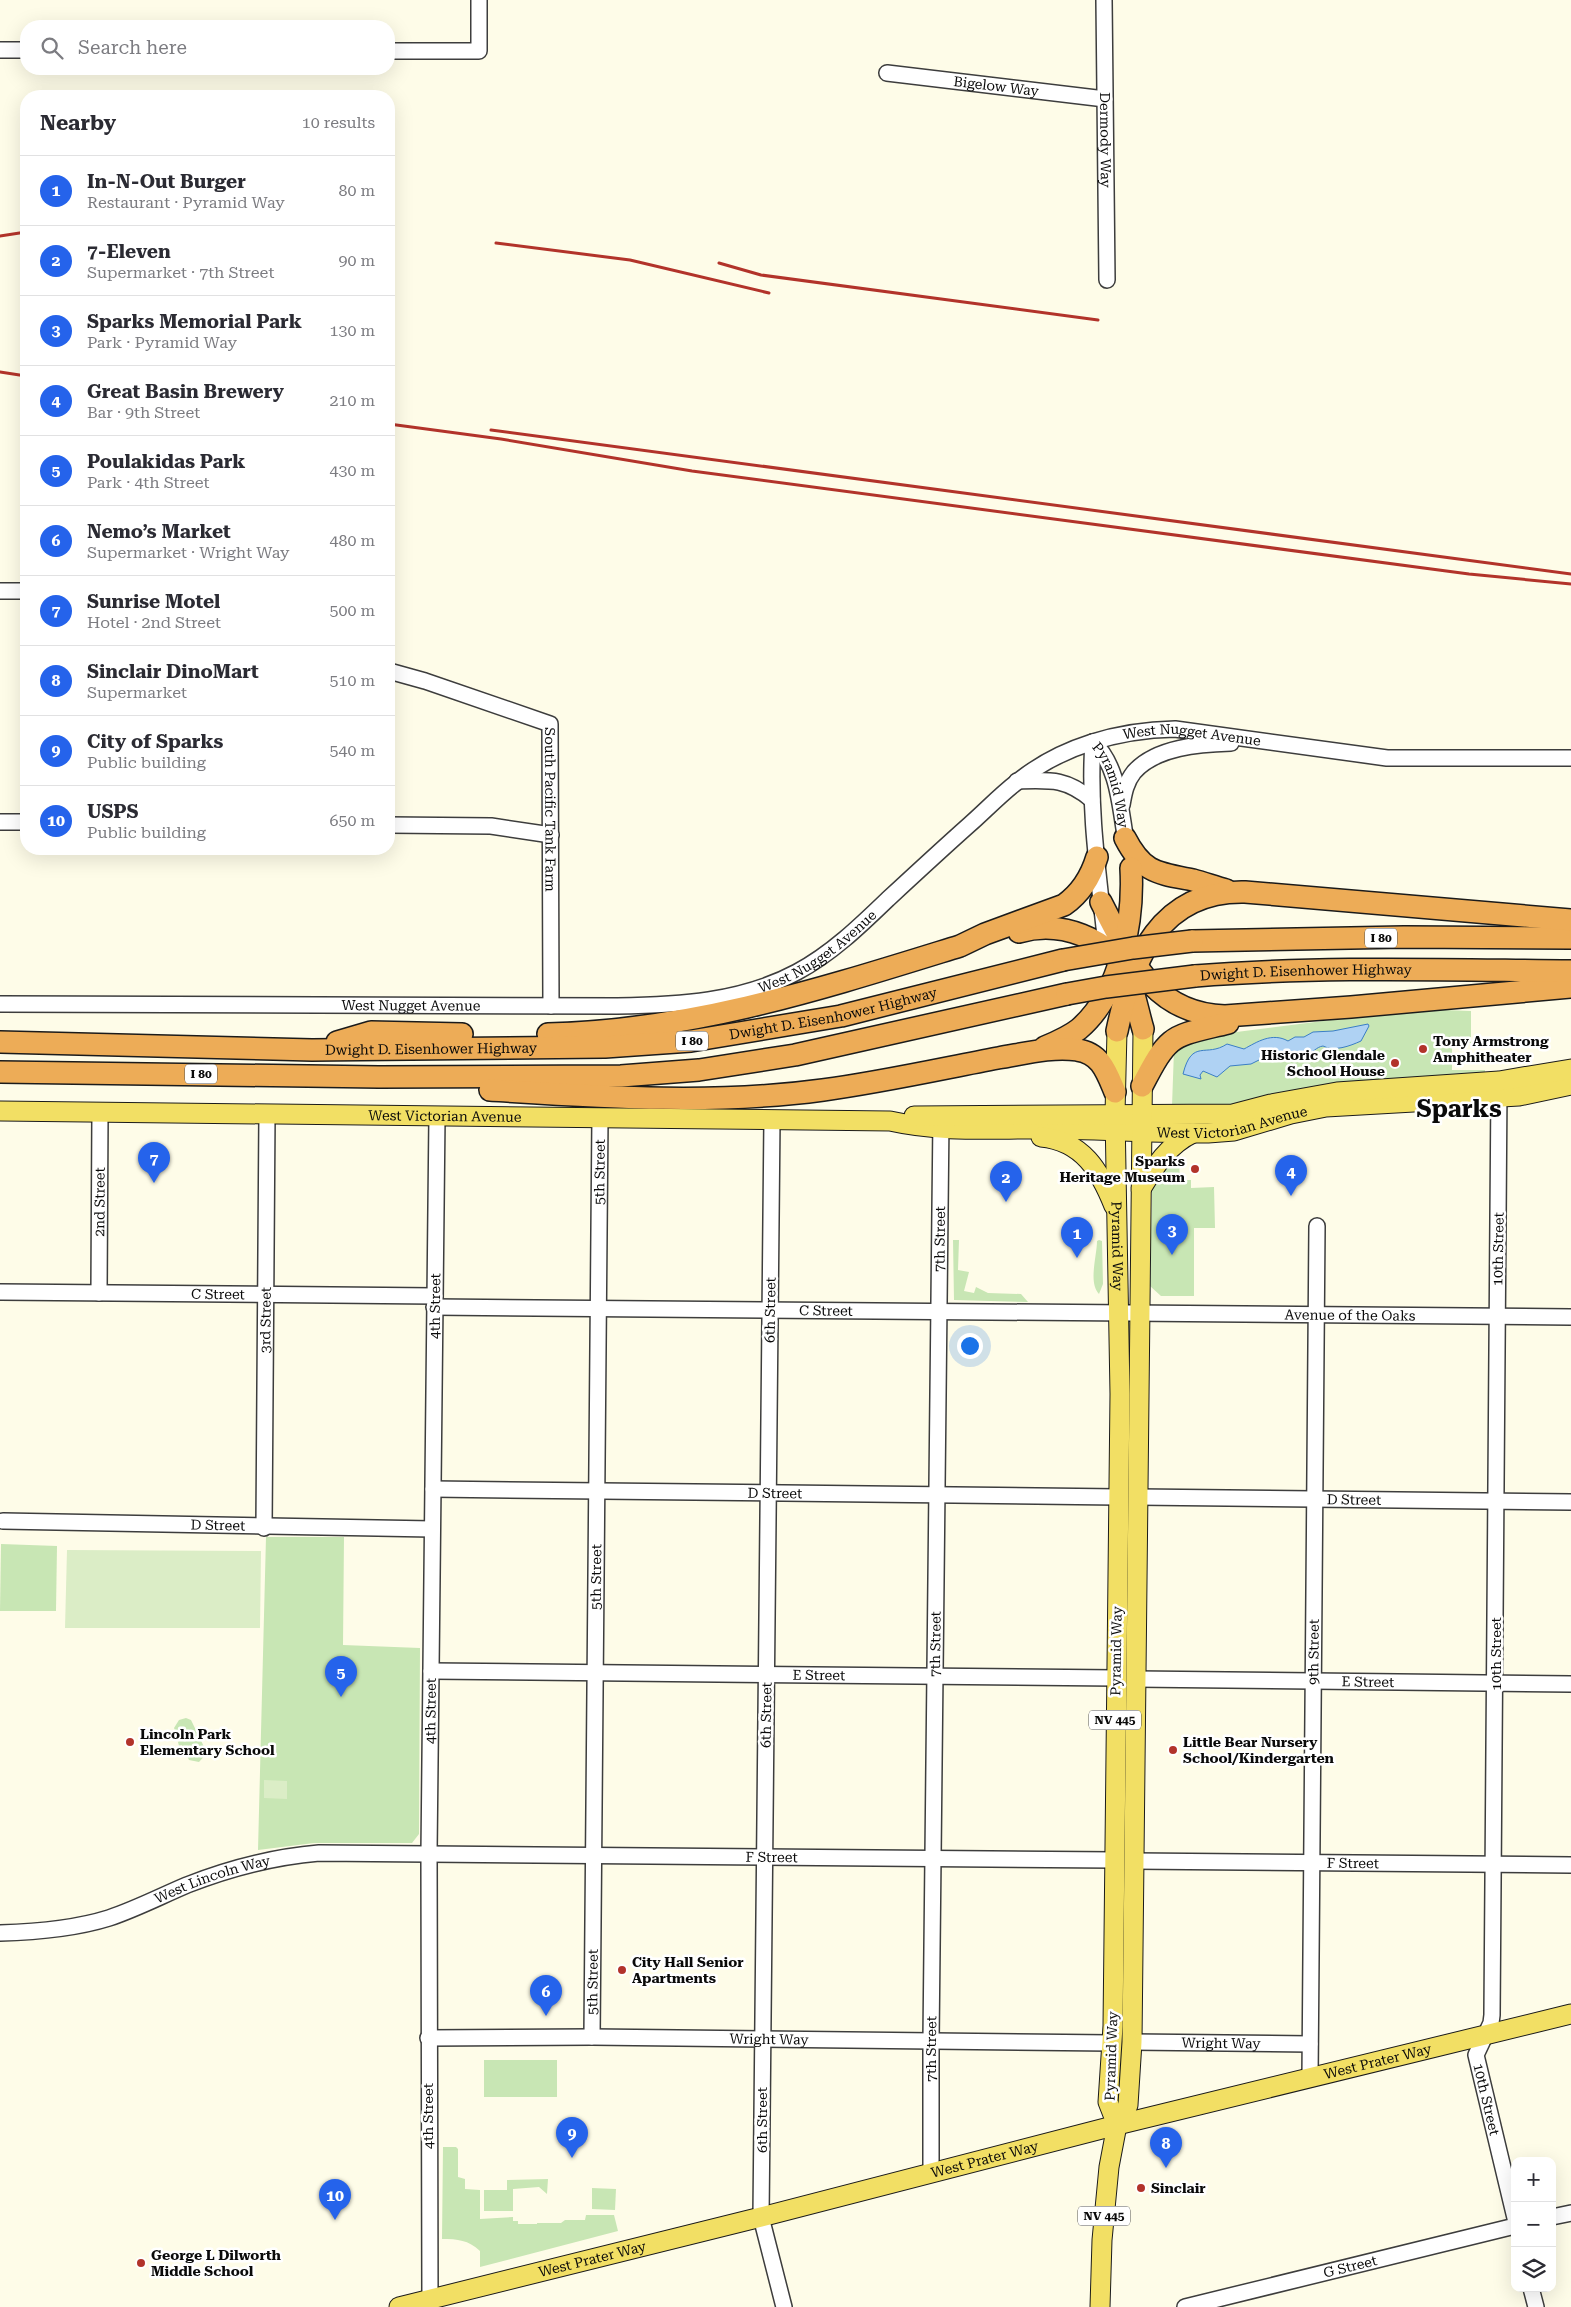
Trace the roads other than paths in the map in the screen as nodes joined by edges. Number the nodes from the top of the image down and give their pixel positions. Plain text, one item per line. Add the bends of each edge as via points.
1 (479, 0) edge
2 (1104, 0) edge
3 (0, 50) edge
4 (20, 50) edge
5 (395, 51) edge
6 (887, 73) dead end
7 (1105, 99) junction
8 (1107, 280) dead end
9 (0, 591) edge
10 (20, 591) edge
11 (395, 673) edge
12 (1092, 742) junction
13 (1268, 742) junction
14 (1571, 758) edge
15 (1017, 781) junction
16 (1092, 800) junction
17 (1122, 809) junction
18 (0, 822) edge
19 (20, 822) edge
20 (395, 825) edge
21 (550, 835) junction
22 (1125, 838) junction
23 (1097, 857) junction
24 (1131, 868) joint
25 (1231, 892) junction
26 (1101, 902) joint
27 (1571, 920) edge
28 (1571, 938) edge
29 (960, 946) junction
30 (1126, 965) junction
31 (1571, 971) edge
32 (1571, 987) edge
33 (0, 1004) edge
34 (551, 1006) junction
35 (1269, 1013) junction
36 (1142, 1029) joint
37 (1117, 1031) joint
38 (0, 1042) edge
39 (312, 1050) junction
40 (1036, 1052) junction
41 (1571, 1069) edge
42 (0, 1073) edge
43 (379, 1077) junction
44 (1571, 1084) edge
45 (1142, 1086) junction
46 (1499, 1089) junction
47 (1115, 1092) junction
48 (0, 1111) edge
49 (100, 1112) junction
50 (267, 1113) junction
51 (437, 1116) junction
52 (600, 1118) junction
53 (772, 1119) junction
54 (941, 1122) junction
55 (1116, 1123) junction
56 (1142, 1123) junction
57 (989, 1131) junction
58 (1193, 1133) junction
59 (1141, 1189) junction
60 (1118, 1216) junction
61 (1316, 1226) dead end
62 (0, 1292) edge
63 (99, 1293) junction
64 (266, 1295) junction
65 (434, 1301) junction
66 (599, 1308) junction
67 (770, 1310) junction
68 (938, 1311) junction
69 (1130, 1313) junction
70 (1316, 1315) junction
71 (1497, 1317) junction
72 (1571, 1317) edge
73 (432, 1489) junction
74 (597, 1490) junction
75 (768, 1492) junction
76 (936, 1494) junction
77 (1118, 1497) junction
78 (1138, 1497) junction
79 (1315, 1499) junction
80 (1497, 1501) junction
81 (1571, 1502) edge
82 (3, 1521) dead end
83 (264, 1528) junction
84 (432, 1529) junction
85 (431, 1671) junction
86 (595, 1673) junction
87 (766, 1674) junction
88 (934, 1676) junction
89 (1116, 1678) junction
90 (1136, 1679) junction
91 (1313, 1681) junction
92 (1496, 1683) junction
93 (1571, 1684) edge
94 (429, 1853) junction
95 (593, 1855) junction
96 (764, 1857) junction
97 (933, 1858) junction
98 (1114, 1860) junction
99 (1134, 1861) junction
100 (1312, 1862) junction
101 (1494, 1864) junction
102 (1571, 1865) edge
103 (0, 1933) edge
104 (1571, 2014) edge
105 (1485, 2035) junction
106 (592, 2037) junction
107 (428, 2038) junction
108 (762, 2039) junction
109 (931, 2041) junction
110 (1132, 2042) junction
111 (1111, 2043) junction
112 (1310, 2044) junction
113 (1310, 2078) junction
114 (1117, 2125) junction
115 (931, 2174) junction
116 (1511, 2202) edge
117 (1571, 2212) edge
118 (1556, 2216) edge
119 (761, 2217) junction
120 (1511, 2227) edge
121 (1532, 2292) edge
122 (429, 2303) edge
123 (399, 2307) edge
124 (784, 2307) edge
125 (1100, 2307) edge
126 (1185, 2307) edge
127 (1536, 2307) edge

1 - 5 street via 479,51
2 - 7 street, Dermody Way
3 - 4 street
6 - 7 street, Bigelow Way
7 - 8 street, Dermody Way
9 - 10 street
11 - 21 street, South Pacific Tank Farm via 550,724
12 - 13 street, West Nugget Avenue via 1146,730 1175,729
12 - 15 street, West Nugget Avenue via 1055,758
12 - 16 street, Pyramid Way
12 - 17 street, Pyramid Way via 1108,760
13 - 14 street, West Nugget Avenue via 1387,758
13 - 17 street via 1204,744 1149,760 1134,772 1125,789
15 - 16 street via 1061,781 1073,785
15 - 34 street, West Nugget Avenue via 843,941 812,964 784,978 738,994 678,1005
16 - 23 street, Pyramid Way
17 - 22 street, Pyramid Way
18 - 19 street
20 - 21 street via 491,826
21 - 34 street, South Pacific Tank Farm
22 - 24 street, Pyramid Way
22 - 25 highway via 1141,863 1154,872
23 - 26 street, Pyramid Way
23 - 29 highway via 1086,882 1064,905
24 - 30 highway via 1132,906
25 - 27 highway
25 - 30 highway via 1201,897 1183,906
26 - 30 highway
28 - 39 highway, Dwight D. Eisenhower Highway / I 80, bridge via 1404,937 1192,942 1062,960 841,1016 691,1041 605,1047
29 - 30 highway via 1048,928 1080,934
29 - 39 highway via 794,996 686,1020 632,1028 557,1033 370,1032
30 - 35 highway via 1163,995 1196,1012 1225,1016
30 - 36 highway
30 - 37 highway
30 - 40 highway via 1096,1010 1078,1030
31 - 43 highway, Dwight D. Eisenhower Highway / I 80, bridge via 1312,970 1195,976 1067,994 795,1056 699,1070 622,1076
32 - 35 highway
33 - 34 street, West Nugget Avenue
35 - 45 highway via 1194,1030 1173,1039 1157,1057
36 - 45 main road, Pyramid Way / NV 445
37 - 47 main road, Pyramid Way / NV 445
38 - 39 highway, Dwight D. Eisenhower Highway / I 80
40 - 43 highway via 858,1085 718,1099 443,1087
40 - 47 highway via 1071,1049 1090,1054 1101,1062
41 - 46 main road, West Victorian Avenue
42 - 43 highway, Dwight D. Eisenhower Highway / I 80
44 - 46 main road, West Victorian Avenue via 1519,1096
45 - 56 main road, Pyramid Way / NV 445
46 - 56 main road, West Victorian Avenue via 1337,1092 1233,1114
46 - 58 main road, West Victorian Avenue via 1333,1106 1291,1114 1234,1131
46 - 71 street, 10th Street
47 - 55 main road, Pyramid Way / NV 445
48 - 49 main road, West Victorian Avenue
49 - 50 main road, West Victorian Avenue
49 - 63 street, 2nd Street
50 - 51 main road, West Victorian Avenue
50 - 64 street, 3rd Street
51 - 52 main road, West Victorian Avenue
51 - 65 street, 4th Street
52 - 53 main road, West Victorian Avenue
52 - 66 street, 5th Street
53 - 54 main road, West Victorian Avenue via 890,1121 914,1116
53 - 67 street, 6th Street
54 - 55 main road, West Victorian Avenue
54 - 57 main road, West Victorian Avenue
54 - 68 street, 7th Street
55 - 56 main road, West Victorian Avenue
55 - 57 main road, West Victorian Avenue
55 - 60 main road, Pyramid Way / NV 445
56 - 58 main road, West Victorian Avenue
56 - 59 main road, Pyramid Way / NV 445
57 - 60 main road via 1050,1138 1074,1147 1099,1172
58 - 59 main road via 1168,1151
59 - 69 main road, Pyramid Way / NV 445
60 - 69 main road, Pyramid Way / NV 445
61 - 70 street, 9th Street
62 - 63 street, C Street
63 - 64 street, C Street
64 - 65 street, C Street
64 - 83 street, 3rd Street
65 - 66 street, C Street
65 - 73 street, 4th Street
66 - 67 street, C Street
66 - 74 street, 5th Street
67 - 68 street, C Street
67 - 75 street, 6th Street
68 - 69 street, C Street
68 - 76 street, 7th Street
69 - 70 street, Avenue of the Oaks
69 - 77 main road, Pyramid Way / NV 445
69 - 78 main road, Pyramid Way / NV 445
70 - 71 street, Avenue of the Oaks
70 - 79 street, 9th Street
71 - 72 street, Avenue of the Oaks
71 - 80 street, 10th Street
73 - 74 street, D Street
73 - 84 street, 4th Street
74 - 75 street, D Street
74 - 86 street, 5th Street
75 - 76 street, D Street
75 - 87 street, 6th Street
76 - 77 street, D Street
76 - 88 street, 7th Street
77 - 89 main road, Pyramid Way / NV 445
78 - 79 street, D Street
78 - 90 main road, Pyramid Way / NV 445
79 - 80 street, D Street
79 - 91 street, 9th Street
80 - 81 street, D Street
80 - 92 street, 10th Street
82 - 83 street, D Street
83 - 84 street, D Street
84 - 85 street, 4th Street
85 - 86 street, E Street
85 - 94 street, 4th Street
86 - 87 street, E Street
86 - 95 street, 5th Street
87 - 88 street, E Street
87 - 96 street, 6th Street
88 - 89 street, E Street
88 - 97 street, 7th Street
89 - 98 main road, Pyramid Way / NV 445
90 - 91 street, E Street
90 - 99 main road, Pyramid Way / NV 445
91 - 92 street, E Street
91 - 100 street, 9th Street
92 - 93 street, E Street
92 - 101 street, 10th Street
94 - 95 street, F Street
94 - 103 street, West Lincoln Way via 319,1852 285,1857 226,1871 122,1914 94,1922 56,1929
94 - 107 street, 4th Street
95 - 96 street, F Street
95 - 106 street, 5th Street
96 - 97 street, F Street
96 - 108 street, 6th Street
97 - 98 street, F Street
97 - 109 street, 7th Street
98 - 111 main road, Pyramid Way / NV 445
99 - 100 street, F Street
99 - 110 main road, Pyramid Way / NV 445
100 - 101 street, F Street
100 - 112 street, 9th Street
101 - 102 street, F Street
101 - 105 street, 10th Street via 1492,2015
104 - 105 main road, West Prater Way
105 - 113 main road, West Prater Way
105 - 116 street, 10th Street via 1476,2055
106 - 107 street, Wright Way
106 - 108 street, Wright Way
107 - 122 street, 4th Street
108 - 109 street, Wright Way
108 - 119 street, 6th Street
109 - 111 street, Wright Way
109 - 115 street, 7th Street
110 - 112 street, Wright Way
110 - 114 main road, Pyramid Way / NV 445 via 1128,2105
111 - 114 main road, Pyramid Way / NV 445 via 1108,2102
112 - 113 street, 9th Street
113 - 114 main road, West Prater Way
114 - 115 main road, West Prater Way
114 - 125 main road, Pyramid Way / NV 445 via 1109,2167 1102,2240
115 - 119 main road, West Prater Way
117 - 118 street
119 - 122 main road, West Prater Way
119 - 124 street, 6th Street
120 - 126 street, G Street
121 - 127 street
122 - 123 main road, West Prater Way

